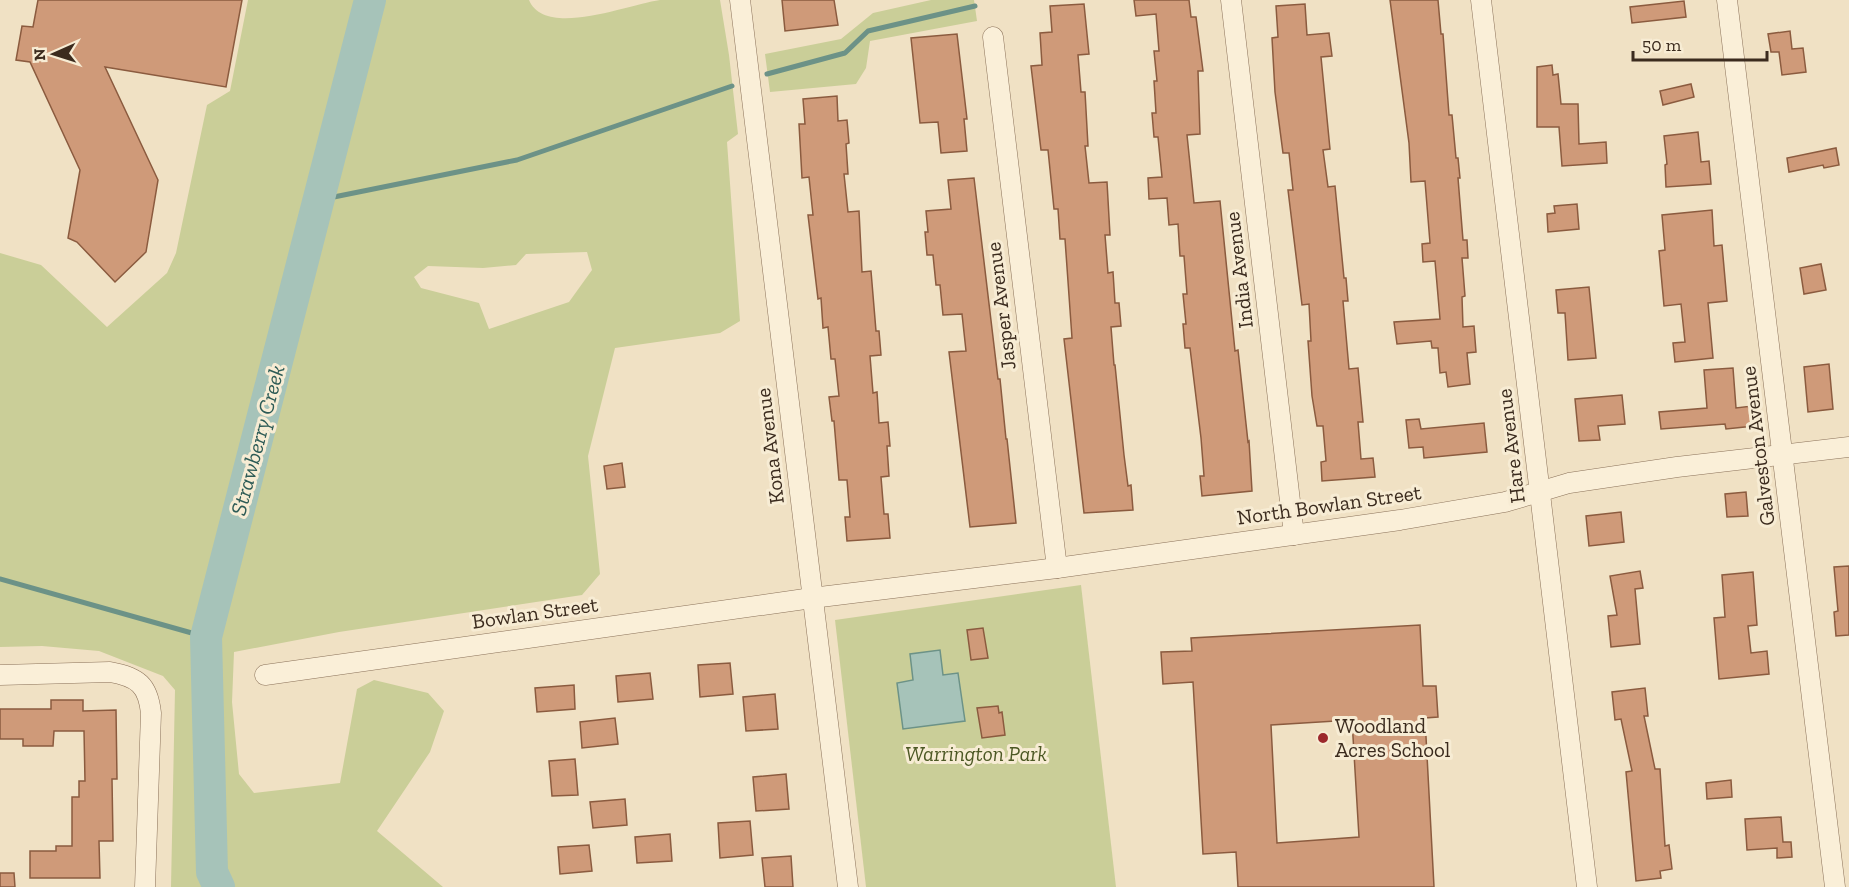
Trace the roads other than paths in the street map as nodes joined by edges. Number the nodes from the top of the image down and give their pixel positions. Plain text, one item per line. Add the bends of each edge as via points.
1 (740, 0) edge
2 (1231, 0) edge
3 (1481, 0) edge
4 (1727, 0) edge
5 (993, 38) dead end
6 (1849, 447) edge
7 (1783, 454) junction
8 (1541, 491) junction
9 (1294, 535) junction
10 (1058, 568) junction
11 (812, 598) junction
12 (0, 675) edge
13 (265, 675) dead end
14 (145, 887) edge
15 (848, 887) edge
16 (1587, 887) edge
17 (1835, 887) edge

1 - 11 street, Kona Avenue
2 - 9 street, India Avenue
3 - 8 street, Hare Avenue
4 - 7 street, Galveston Avenue
5 - 10 street, Jasper Avenue
6 - 7 street, North Bowlan Street
7 - 8 street, North Bowlan Street via 1569,483
7 - 17 street, Galveston Avenue
8 - 9 street, North Bowlan Street via 1493,504
8 - 16 street, Hare Avenue
9 - 10 street, North Bowlan Street
10 - 11 street, North Bowlan Street
11 - 13 street, Bowlan Street
11 - 15 street, Kona Avenue
12 - 14 street via 110,672 127,675 141,684 149,697 151,713

